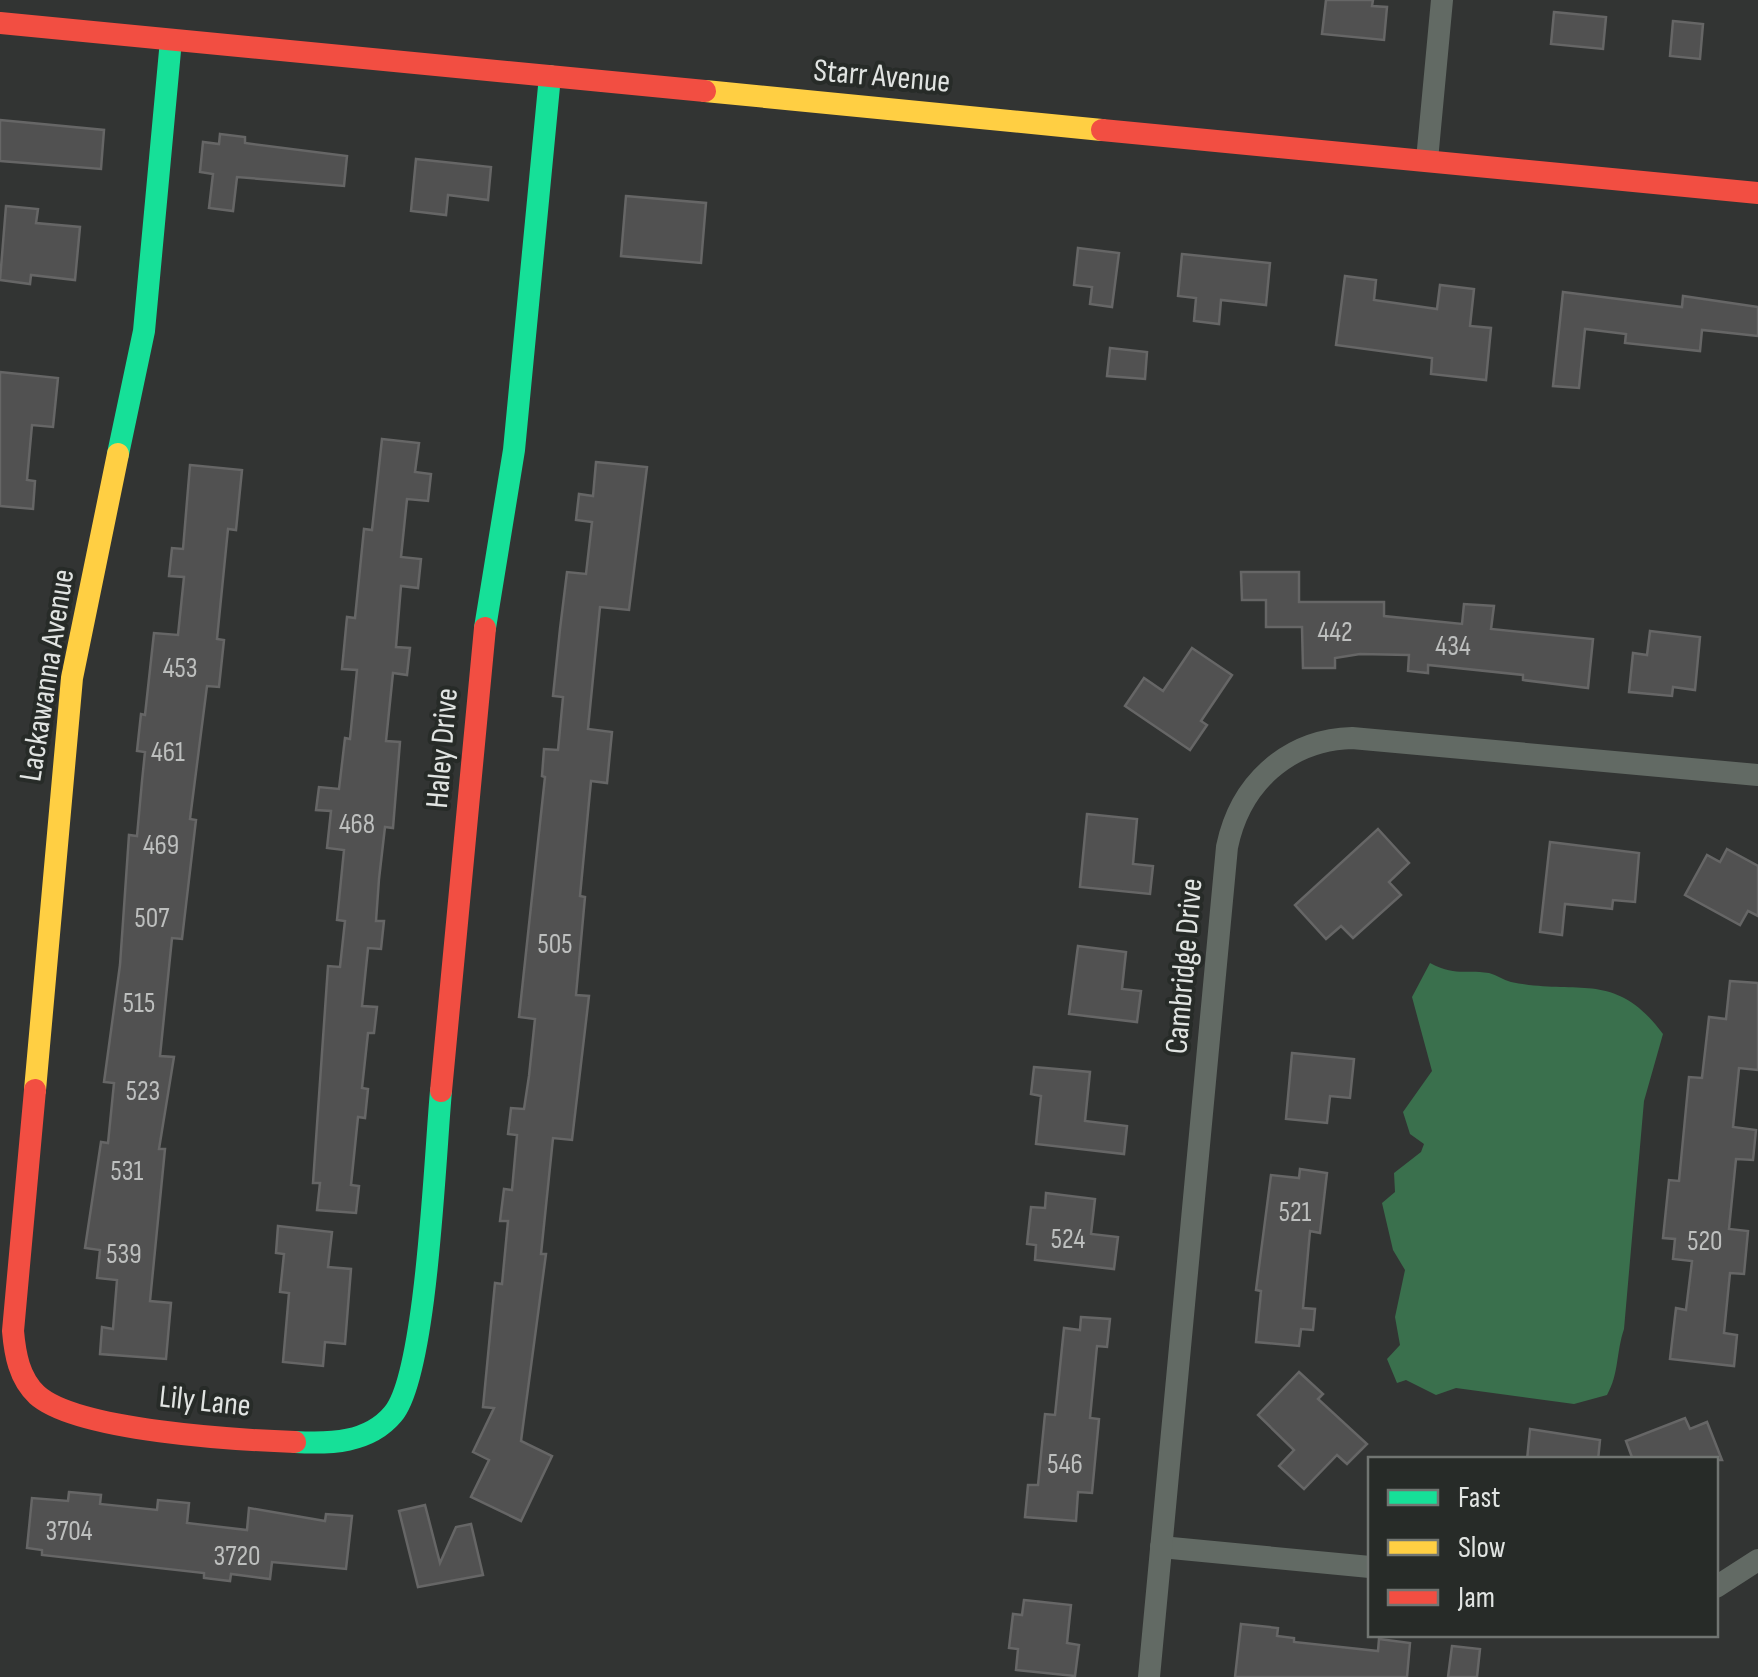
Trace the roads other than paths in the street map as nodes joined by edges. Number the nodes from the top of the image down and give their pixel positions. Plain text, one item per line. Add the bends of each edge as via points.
1 (1442, 0) edge
2 (0, 23) edge
3 (172, 40) junction
4 (550, 76) junction
5 (1427, 160) junction
6 (1758, 193) edge
7 (1758, 776) edge
8 (25, 1381) joint
9 (386, 1421) joint
10 (1161, 1547) junction
11 (1758, 1560) edge
12 (1368, 1566) edge
13 (1718, 1585) edge
14 (1148, 1677) edge

1 - 5 street
2 - 3 street, Starr Avenue
3 - 4 street, Starr Avenue
3 - 8 street, Lackawanna Avenue via 140,361 70,696 14,1294 14,1350
4 - 5 street, Starr Avenue
4 - 9 street, Haley Drive via 514,450 485,629 418,1337 406,1394
5 - 6 street, Starr Avenue
7 - 10 street, Cambridge Drive via 1338,738 1292,753 1252,787 1227,847
8 - 9 street, Lily Lane via 61,1410 115,1424 318,1443 356,1438
10 - 12 street
10 - 14 street, Cambridge Drive
11 - 13 street

